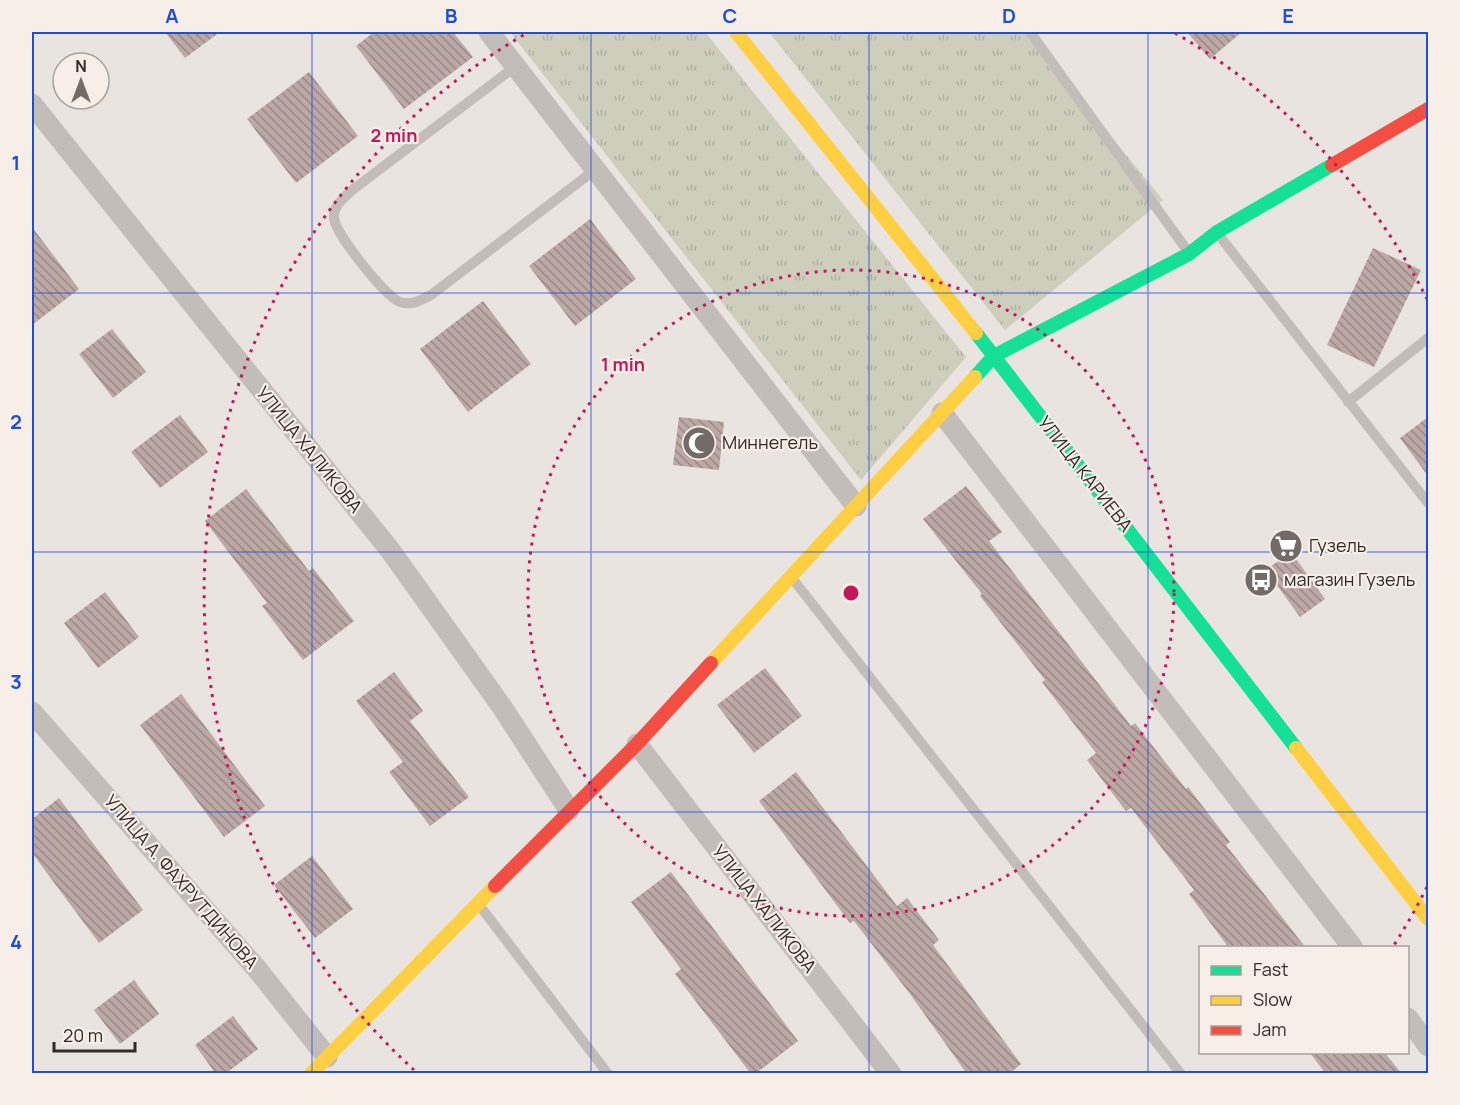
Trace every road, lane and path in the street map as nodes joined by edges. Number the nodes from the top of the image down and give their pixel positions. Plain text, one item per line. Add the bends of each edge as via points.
1 (489, 32) edge
2 (736, 32) edge
3 (1030, 32) edge
4 (516, 66) junction
5 (32, 104) edge
6 (1428, 109) edge
7 (596, 169) junction
8 (1216, 232) junction
9 (1189, 254) junction
10 (1428, 338) edge
11 (994, 356) junction
12 (1348, 402) junction
13 (942, 413) junction
14 (1428, 503) edge
15 (856, 506) junction
16 (790, 576) junction
17 (32, 712) edge
18 (637, 744) junction
19 (568, 810) junction
20 (477, 903) junction
21 (1428, 920) edge
22 (1351, 946) edge
23 (1409, 1021) edge
24 (1428, 1046) edge
25 (327, 1057) junction
26 (311, 1074) edge
27 (608, 1074) edge
28 (891, 1074) edge
29 (1180, 1074) edge

1 - 4 street
2 - 11 street, УЛИЦА КАРИЕВА
3 - 9 lane
4 - 7 street
4 - 7 lane via 338,204 334,218 338,227 367,268 387,293 399,302 412,304 431,295
5 - 19 street, УЛИЦА ХАЛИКОВА via 390,550 502,707
6 - 8 street
7 - 15 street
8 - 9 street
8 - 12 lane
9 - 11 street
10 - 12 lane
11 - 13 street
11 - 21 street, УЛИЦА КАРИЕВА
12 - 14 lane
13 - 15 street
13 - 22 street
15 - 16 street
16 - 18 street
16 - 29 lane
17 - 25 street, УЛИЦА А. ФАХРУТДИНОВА via 257,969
18 - 19 street
18 - 28 street, УЛИЦА ХАЛИКОВА
19 - 20 street
20 - 25 street
20 - 27 lane
23 - 24 street
25 - 26 street

